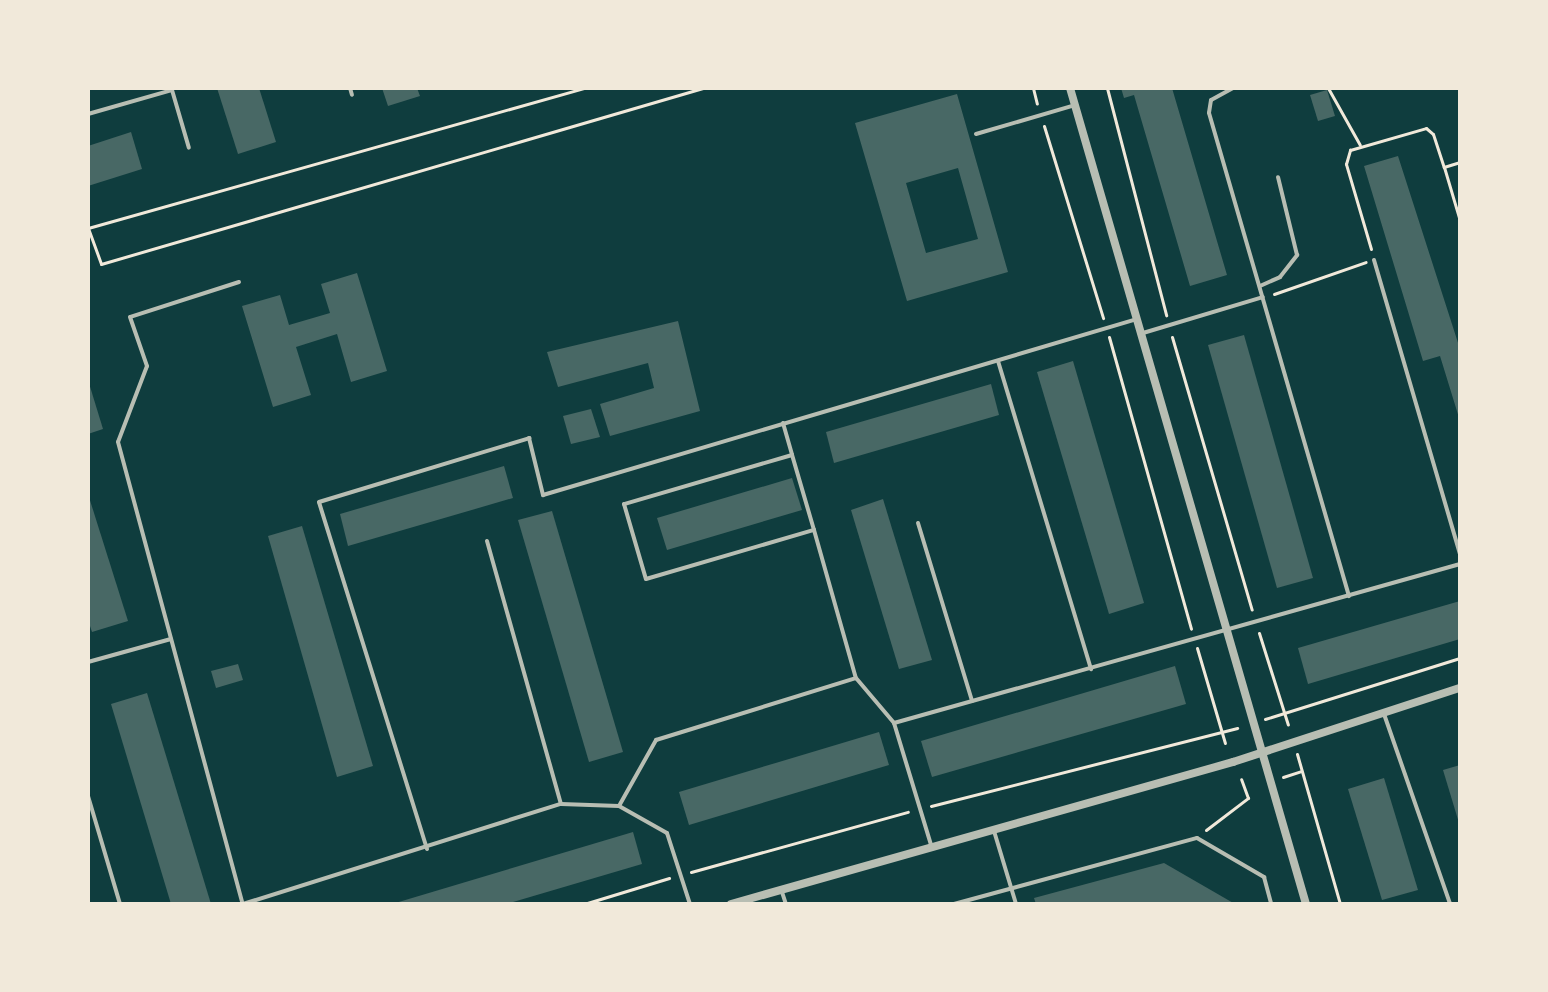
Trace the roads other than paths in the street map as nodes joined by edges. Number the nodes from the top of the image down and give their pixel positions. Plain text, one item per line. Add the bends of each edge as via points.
1 (350, 88) edge
2 (1070, 88) edge
3 (1233, 88) edge
4 (171, 89) edge
5 (352, 95) dead end
6 (1075, 105) junction
7 (88, 114) edge
8 (976, 134) dead end
9 (189, 148) dead end
10 (1278, 177) dead end
11 (1374, 260) road end
12 (239, 282) dead end
13 (1260, 286) junction
14 (1263, 297) junction
15 (1137, 319) junction
16 (1141, 334) junction
17 (998, 361) junction
18 (783, 422) junction
19 (792, 455) junction
20 (918, 523) dead end
21 (814, 530) junction
22 (487, 541) dead end
23 (1460, 555) edge
24 (1460, 564) edge
25 (1349, 596) junction
26 (1228, 631) junction
27 (171, 639) junction
28 (88, 662) edge
29 (1091, 669) junction
30 (856, 678) junction
31 (1460, 688) edge
32 (972, 701) junction
33 (1383, 712) junction
34 (894, 723) junction
35 (1261, 751) junction
36 (88, 796) edge
37 (561, 804) junction
38 (619, 806) junction
39 (994, 831) junction
40 (932, 848) junction
41 (427, 849) junction
42 (1011, 888) junction
43 (782, 890) junction
44 (120, 904) edge
45 (243, 904) edge
46 (690, 904) edge
47 (731, 904) edge
48 (786, 904) edge
49 (954, 904) edge
50 (1016, 904) edge
51 (1271, 904) edge
52 (1306, 904) edge
53 (1450, 904) edge

1 - 5 lane
2 - 6 street
3 - 13 lane via 1211,100 1209,113
4 - 7 lane
4 - 9 lane
6 - 8 lane
6 - 15 street
10 - 13 lane via 1297,255 1280,277
11 - 23 lane
12 - 27 lane via 130,317 147,366 118,442
13 - 14 lane
14 - 16 lane
14 - 25 lane
15 - 16 street
15 - 17 lane
16 - 26 street
17 - 18 lane
17 - 29 lane
18 - 19 lane
18 - 41 lane via 543,495 529,438 319,502
19 - 21 lane
19 - 21 lane via 624,504 646,579
20 - 32 lane
21 - 30 lane
22 - 37 lane
24 - 25 lane
25 - 26 lane
26 - 29 lane
26 - 35 street
27 - 28 lane
27 - 45 lane
29 - 32 lane
30 - 34 lane
30 - 38 lane via 656,740
31 - 33 street
32 - 34 lane
33 - 35 street
33 - 53 lane
34 - 40 lane
35 - 39 street
35 - 52 street
36 - 44 lane
37 - 38 lane
37 - 41 lane
38 - 46 lane via 667,833
39 - 40 street
39 - 42 lane
40 - 43 street
41 - 45 lane
42 - 49 lane
42 - 50 lane
42 - 51 lane via 1197,838 1264,877
43 - 47 street
43 - 48 lane

